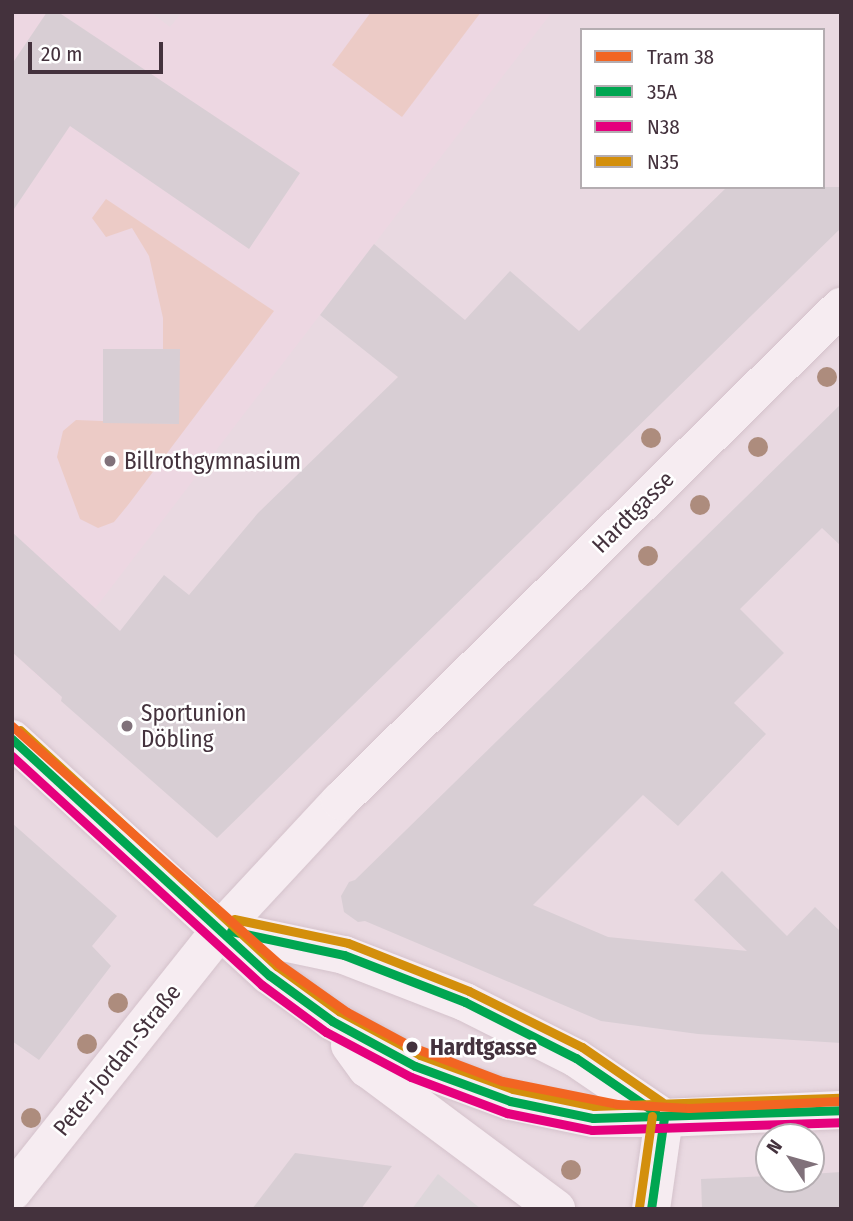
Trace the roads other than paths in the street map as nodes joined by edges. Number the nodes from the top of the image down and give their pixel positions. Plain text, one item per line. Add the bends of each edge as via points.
1 (841, 307) edge
2 (12, 739) edge
3 (221, 929) junction
4 (332, 1021) junction
5 (841, 1110) edge
6 (664, 1118) junction
7 (12, 1192) edge
8 (556, 1209) edge
9 (651, 1209) edge

1 - 3 street, Hardtgasse via 340,801
2 - 3 street
3 - 4 street via 269,975
3 - 6 street via 344,955 465,1002 576,1058
3 - 7 street, Peter-Jordan-Straße
4 - 6 street via 415,1066 510,1101 593,1118
4 - 8 street via 366,1068
5 - 6 street
6 - 9 street

